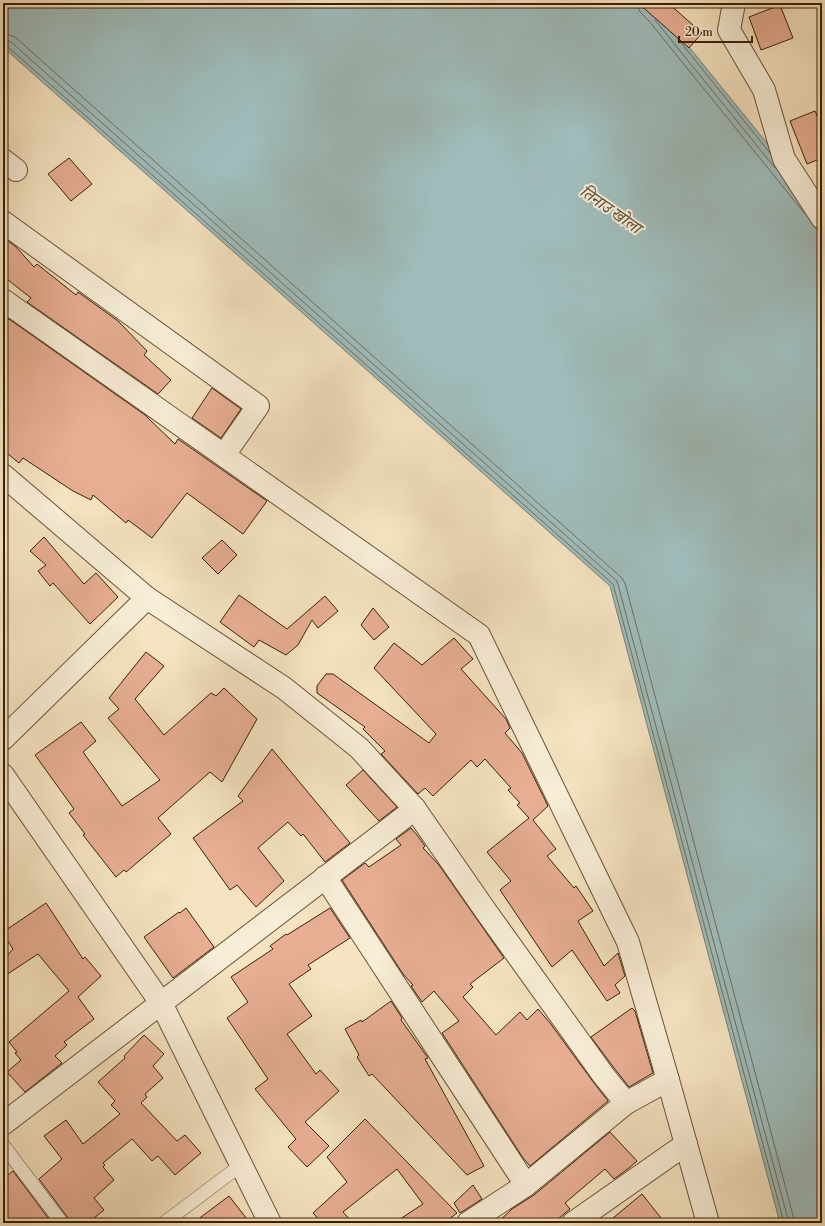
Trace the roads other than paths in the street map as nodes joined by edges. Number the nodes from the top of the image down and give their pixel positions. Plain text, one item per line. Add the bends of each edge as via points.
1 (734, 3) edge
2 (822, 218) edge
3 (3, 222) edge
4 (3, 300) edge
5 (224, 456) junction
6 (3, 475) edge
7 (146, 598) junction
8 (3, 740) edge
9 (3, 775) edge
10 (415, 809) junction
11 (325, 877) junction
12 (161, 1003) junction
13 (668, 1080) junction
14 (626, 1102) junction
15 (5, 1117) edge
16 (686, 1144) junction
17 (3, 1145) edge
18 (241, 1165) junction
19 (526, 1185) junction
20 (62, 1223) edge
21 (164, 1223) edge
22 (270, 1223) edge
23 (468, 1223) edge
24 (573, 1223) edge
25 (708, 1223) edge

1 - 2 street via 729,30 764,90 784,160
3 - 5 street via 258,406
4 - 5 street
5 - 13 street via 479,635 628,942
6 - 7 street
7 - 8 street
7 - 10 street via 284,688 359,748
9 - 12 street
10 - 11 street
10 - 14 street via 604,1076
11 - 12 street
11 - 19 street
12 - 15 street
12 - 18 street
13 - 14 street
13 - 16 street
14 - 19 street
16 - 24 street
16 - 25 street
17 - 20 lane
18 - 21 lane
18 - 22 street
19 - 23 street

